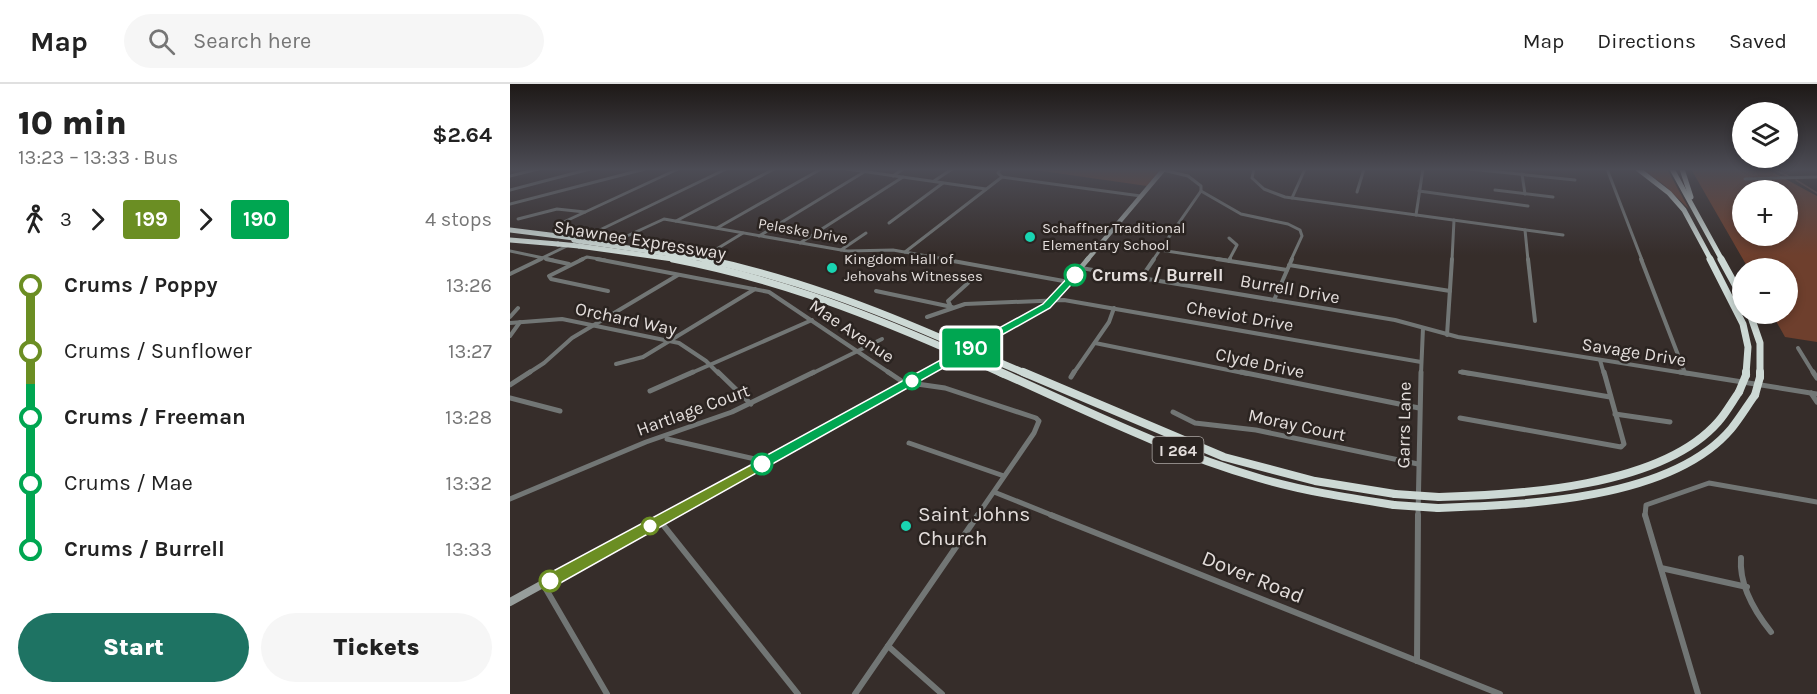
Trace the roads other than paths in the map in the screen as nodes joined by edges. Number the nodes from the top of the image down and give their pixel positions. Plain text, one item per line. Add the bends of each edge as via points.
1 (535, 197) edge
2 (616, 197) edge
3 (667, 197) edge
4 (720, 197) edge
5 (771, 197) edge
6 (822, 197) edge
7 (871, 197) edge
8 (923, 197) edge
9 (975, 197) edge
10 (1140, 197) edge
11 (1197, 197) edge
12 (1212, 197) edge
13 (1418, 197) edge
14 (1466, 197) edge
15 (1618, 197) edge
16 (1673, 197) edge
17 (1687, 197) edge
18 (1692, 197) edge
19 (1292, 198) edge
20 (510, 204) edge
21 (1691, 204) junction
22 (1528, 206) dead end
23 (585, 212) junction
24 (1416, 215) junction
25 (518, 219) dead end
26 (1454, 220) junction
27 (676, 221) junction
28 (889, 223) dead end
29 (555, 226) dead end
30 (717, 228) junction
31 (510, 230) edge
32 (1525, 230) junction
33 (743, 233) junction
34 (866, 233) dead end
35 (1563, 235) dead end
36 (627, 236) dead end
37 (759, 236) junction
38 (1229, 238) dead end
39 (510, 240) edge
40 (577, 243) junction
41 (800, 243) junction
42 (715, 250) dead end
43 (841, 250) junction
44 (1160, 250) junction
45 (510, 251) edge
46 (905, 252) junction
47 (542, 258) junction
48 (1230, 261) junction
49 (569, 265) junction
50 (1289, 265) junction
51 (1081, 268) junction
52 (1287, 270) junction
53 (510, 274) edge
54 (678, 275) junction
55 (1141, 278) junction
56 (1732, 279) edge
57 (1069, 282) junction
58 (968, 283) dead end
59 (755, 290) junction
60 (608, 291) dead end
61 (876, 291) dead end
62 (1450, 291) junction
63 (1055, 299) junction
64 (1040, 300) junction
65 (1274, 300) junction
66 (1046, 306) junction
67 (952, 307) junction
68 (518, 308) dead end
69 (1114, 308) junction
70 (510, 317) edge
71 (927, 317) dead end
72 (812, 320) junction
73 (1535, 321) dead end
74 (520, 322) junction
75 (510, 323) edge
76 (1754, 324) edge
77 (594, 325) junction
78 (1423, 328) junction
79 (1447, 334) junction
80 (510, 336) edge
81 (882, 339) dead end
82 (671, 341) junction
83 (1095, 343) junction
84 (1798, 348) dead end
85 (858, 351) junction
86 (1600, 360) junction
87 (1421, 362) junction
88 (616, 364) dead end
89 (710, 365) junction
90 (1460, 372) dead end
91 (1685, 374) junction
92 (1071, 377) dead end
93 (1817, 378) edge
94 (907, 383) junction
95 (510, 385) edge
96 (650, 391) dead end
97 (1814, 394) edge
98 (1610, 397) junction
99 (510, 398) edge
100 (1817, 402) edge
101 (751, 404) junction
102 (1419, 408) junction
103 (560, 411) dead end
104 (1173, 412) dead end
105 (1616, 414) junction
106 (1460, 418) dead end
107 (1670, 422) dead end
108 (667, 439) dead end
109 (909, 443) dead end
110 (766, 462) junction
111 (1418, 464) junction
112 (1004, 476) junction
113 (994, 492) junction
114 (510, 499) edge
115 (1815, 502) edge
116 (1817, 508) edge
117 (660, 520) junction
118 (1741, 558) dead end
119 (1660, 568) junction
120 (543, 584) junction
121 (1747, 587) junction
122 (510, 602) edge
123 (1771, 632) dead end
124 (888, 646) junction
125 (1417, 662) junction
126 (607, 694) edge
127 (798, 694) edge
128 (855, 694) edge
129 (942, 694) edge
130 (1500, 694) edge
131 (1698, 694) edge

1 - 20 street
2 - 23 street
3 - 47 street
4 - 27 street
5 - 30 street
6 - 37 street
7 - 41 street
8 - 28 street
9 - 46 street
10 - 51 main road
11 - 44 street
12 - 50 street via 1236,212 1300,230 1302,234
13 - 24 street
14 - 22 street
15 - 91 street
16 - 40 highway, Shawnee Expressway / I 264, bridge via 1684,210 1743,324 1748,347 1746,375 1739,392 1705,434 1642,468 1596,482 1511,495 1395,494 1315,481 1224,457 849,300 783,278 695,257
17 - 21 highway
18 - 21 highway
19 - 24 street
21 - 56 highway
23 - 25 street via 559,208
23 - 29 street
24 - 26 street
26 - 32 street
26 - 62 street
27 - 30 street, Peleske Drive
27 - 36 street, Peleske Drive via 662,220
30 - 33 street, Peleske Drive
31 - 40 highway via 574,238
32 - 35 street
32 - 73 street
33 - 37 street, Peleske Drive
33 - 42 street
34 - 43 street
37 - 41 street, Peleske Drive
38 - 48 street via 1237,245
39 - 40 highway, Shawnee Expressway / I 264
39 - 40 highway, Shawnee Expressway / I 264, bridge
40 - 76 highway, Shawnee Expressway / I 264, bridge via 759,278 840,304 1222,466 1321,493 1394,505 1526,505 1608,491 1659,475 1720,440 1744,414 1761,377 1762,354
41 - 43 street, Peleske Drive
43 - 46 street, Peleske Drive
44 - 48 street
44 - 55 street
45 - 47 street
46 - 57 street
47 - 49 street
47 - 53 street
48 - 52 street
49 - 54 street, Mae Avenue via 587,257
49 - 60 street via 549,276
50 - 52 street
50 - 62 street
51 - 55 street, Burrell Drive
51 - 57 main road
52 - 65 street
54 - 59 street, Mae Avenue
54 - 77 street
55 - 65 street, Burrell Drive
57 - 63 main road
58 - 67 street via 948,301
59 - 72 street, Mae Avenue via 773,294
59 - 82 street
61 - 67 street
62 - 79 street
63 - 64 street
63 - 66 main road
63 - 69 street, Cheviot Drive
64 - 66 street
64 - 67 street
65 - 78 street, Burrell Drive
66 - 94 main road
67 - 71 street
68 - 70 street
69 - 83 street
69 - 87 street, Cheviot Drive
72 - 85 street, Mae Avenue
72 - 89 street
74 - 75 street, Orchard Way
74 - 77 street, Orchard Way via 562,319
74 - 80 street
77 - 82 street, Orchard Way
77 - 95 street
78 - 79 street
78 - 87 street, Garrs Lane
79 - 86 street, Savage Drive
81 - 85 street, Hartlage Court
82 - 88 street via 635,362
82 - 89 street, Orchard Way via 690,349
83 - 92 street
83 - 102 street, Clyde Drive
84 - 93 street
85 - 94 street, Mae Avenue
85 - 101 street, Hartlage Court
86 - 91 street, Savage Drive
86 - 98 street
87 - 102 street, Garrs Lane
89 - 96 street
89 - 101 street, Orchard Way
90 - 98 street
91 - 97 street, Savage Drive
94 - 110 main road
94 - 112 street, Mae Avenue via 957,392 1039,420 1037,429
97 - 100 street
98 - 105 street
99 - 103 street
101 - 114 street, Hartlage Court via 631,447
102 - 111 street, Garrs Lane
104 - 111 street, Moray Court via 1195,423 1246,428
105 - 106 street via 1624,444 1617,447
105 - 107 street
108 - 110 street
109 - 112 street
110 - 117 main road
111 - 125 street, Garrs Lane
112 - 113 street
113 - 124 street
113 - 125 street, Dover Road
115 - 116 street
115 - 119 street via 1709,483 1655,500 1645,507 1645,515
117 - 120 main road
117 - 127 street
118 - 121 street
119 - 121 street
119 - 131 street
120 - 122 main road
120 - 126 street
121 - 123 street via 1759,617
124 - 128 street
124 - 129 street
125 - 130 street, Dover Road

